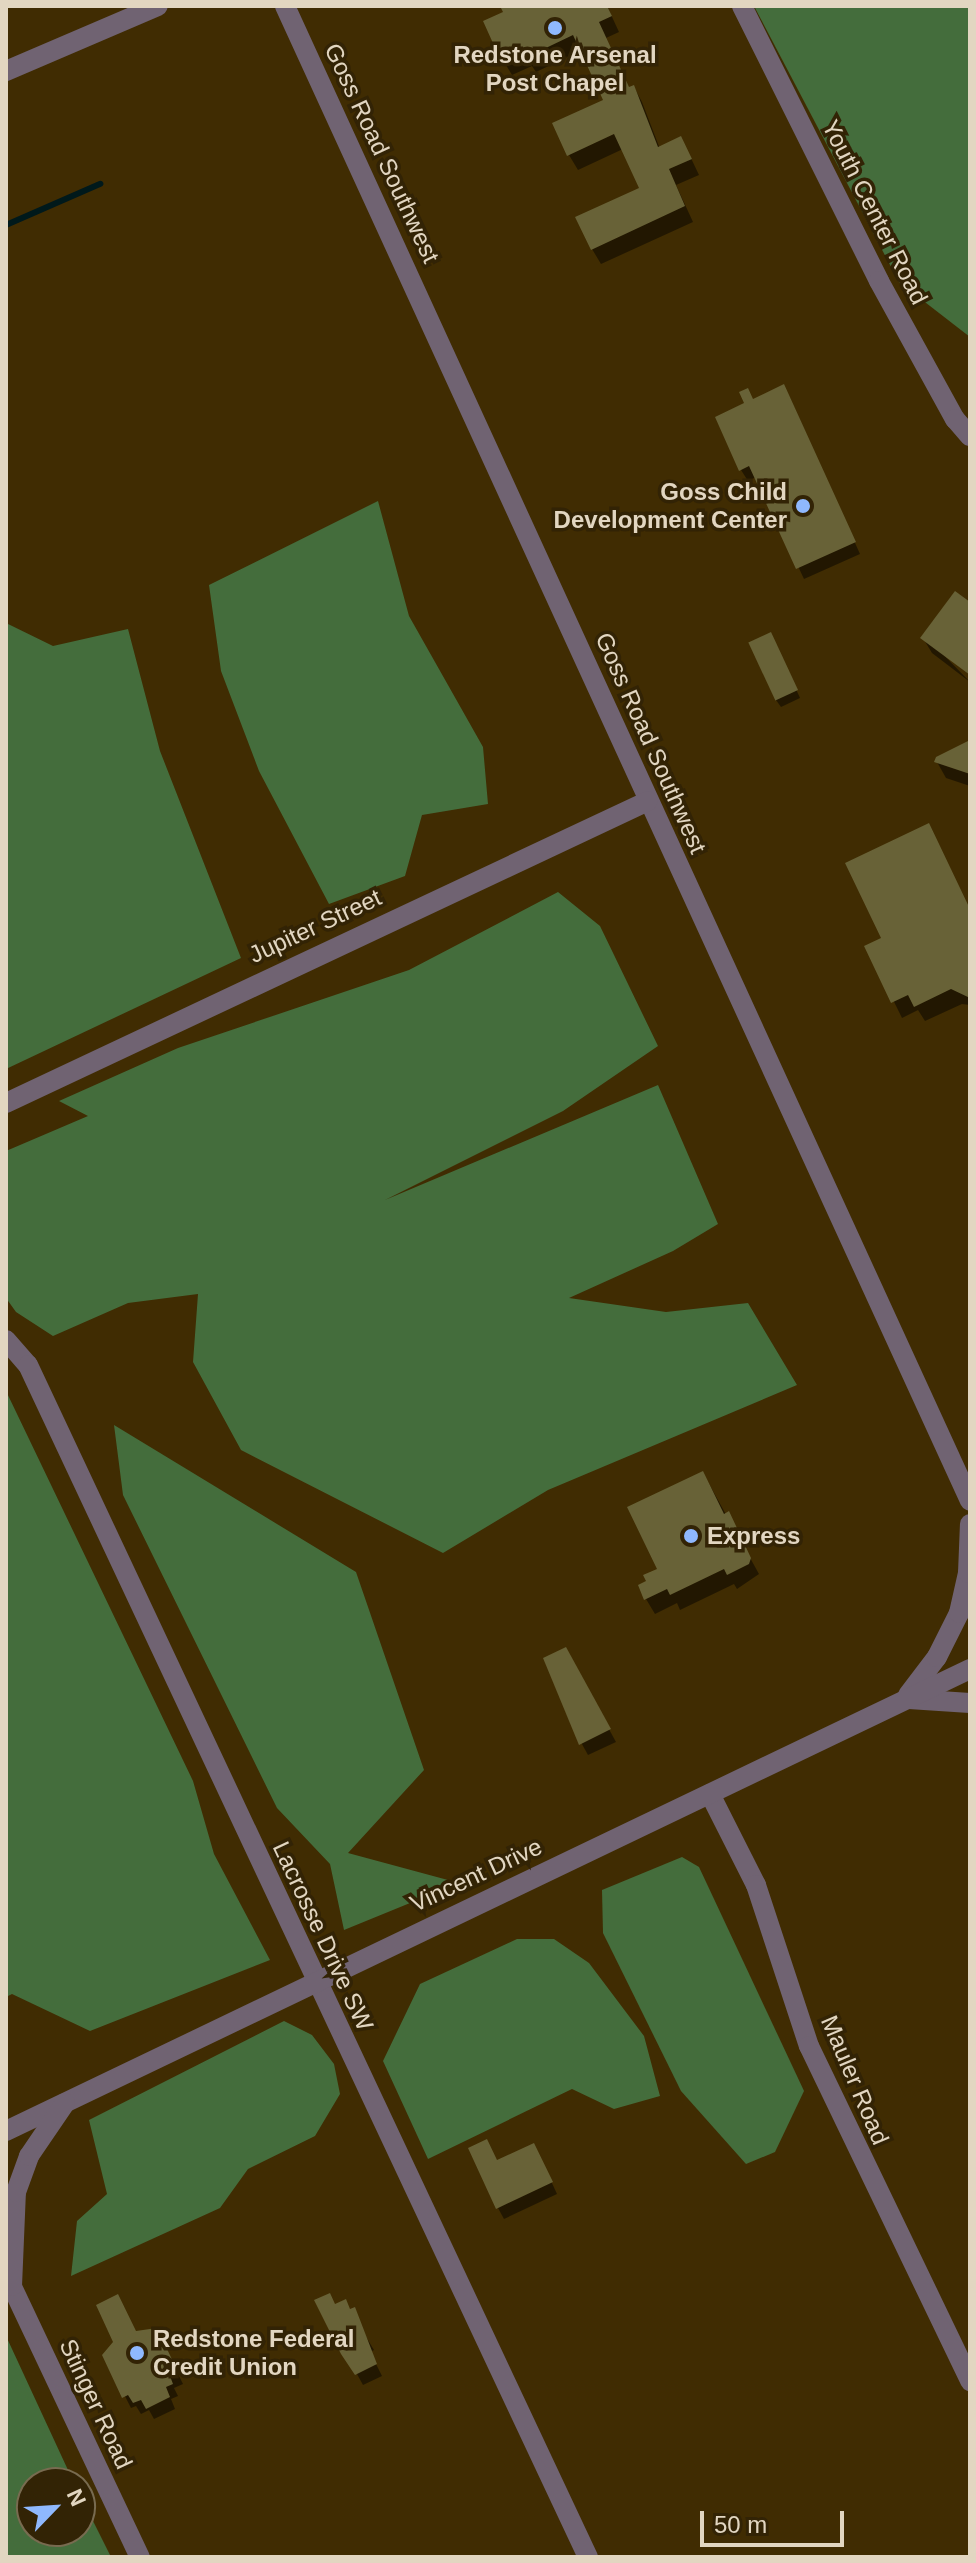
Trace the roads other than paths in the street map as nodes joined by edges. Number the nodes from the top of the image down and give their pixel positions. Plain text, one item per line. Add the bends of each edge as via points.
1 (158, 6) edge
2 (285, 6) edge
3 (742, 6) edge
4 (6, 71) edge
5 (970, 436) edge
6 (648, 801) junction
7 (6, 1103) edge
8 (6, 1340) edge
9 (970, 1501) edge
10 (970, 1524) edge
11 (970, 1669) edge
12 (905, 1699) junction
13 (970, 1703) edge
14 (710, 1794) junction
15 (314, 1979) junction
16 (66, 2103) junction
17 (6, 2131) edge
18 (9, 2280) edge
19 (970, 2381) edge
20 (140, 2557) edge
21 (588, 2557) edge

1 - 4 street
2 - 6 street, Goss Road Southwest
3 - 5 street, Youth Center Road via 879,281 955,419
6 - 7 street, Jupiter Street
6 - 9 street, Goss Road Southwest
8 - 15 street, Lacrosse Drive SW via 28,1365
10 - 12 street via 968,1573 956,1621
11 - 12 street, Vincent Drive
12 - 13 street
12 - 14 street, Vincent Drive
14 - 15 street, Vincent Drive
14 - 19 street, Mauler Road via 756,1885 809,2046
15 - 16 street, Vincent Drive
15 - 21 street, Lacrosse Drive SW
16 - 17 street, Vincent Drive
16 - 18 street via 29,2156 16,2192
18 - 20 street, Stinger Road

